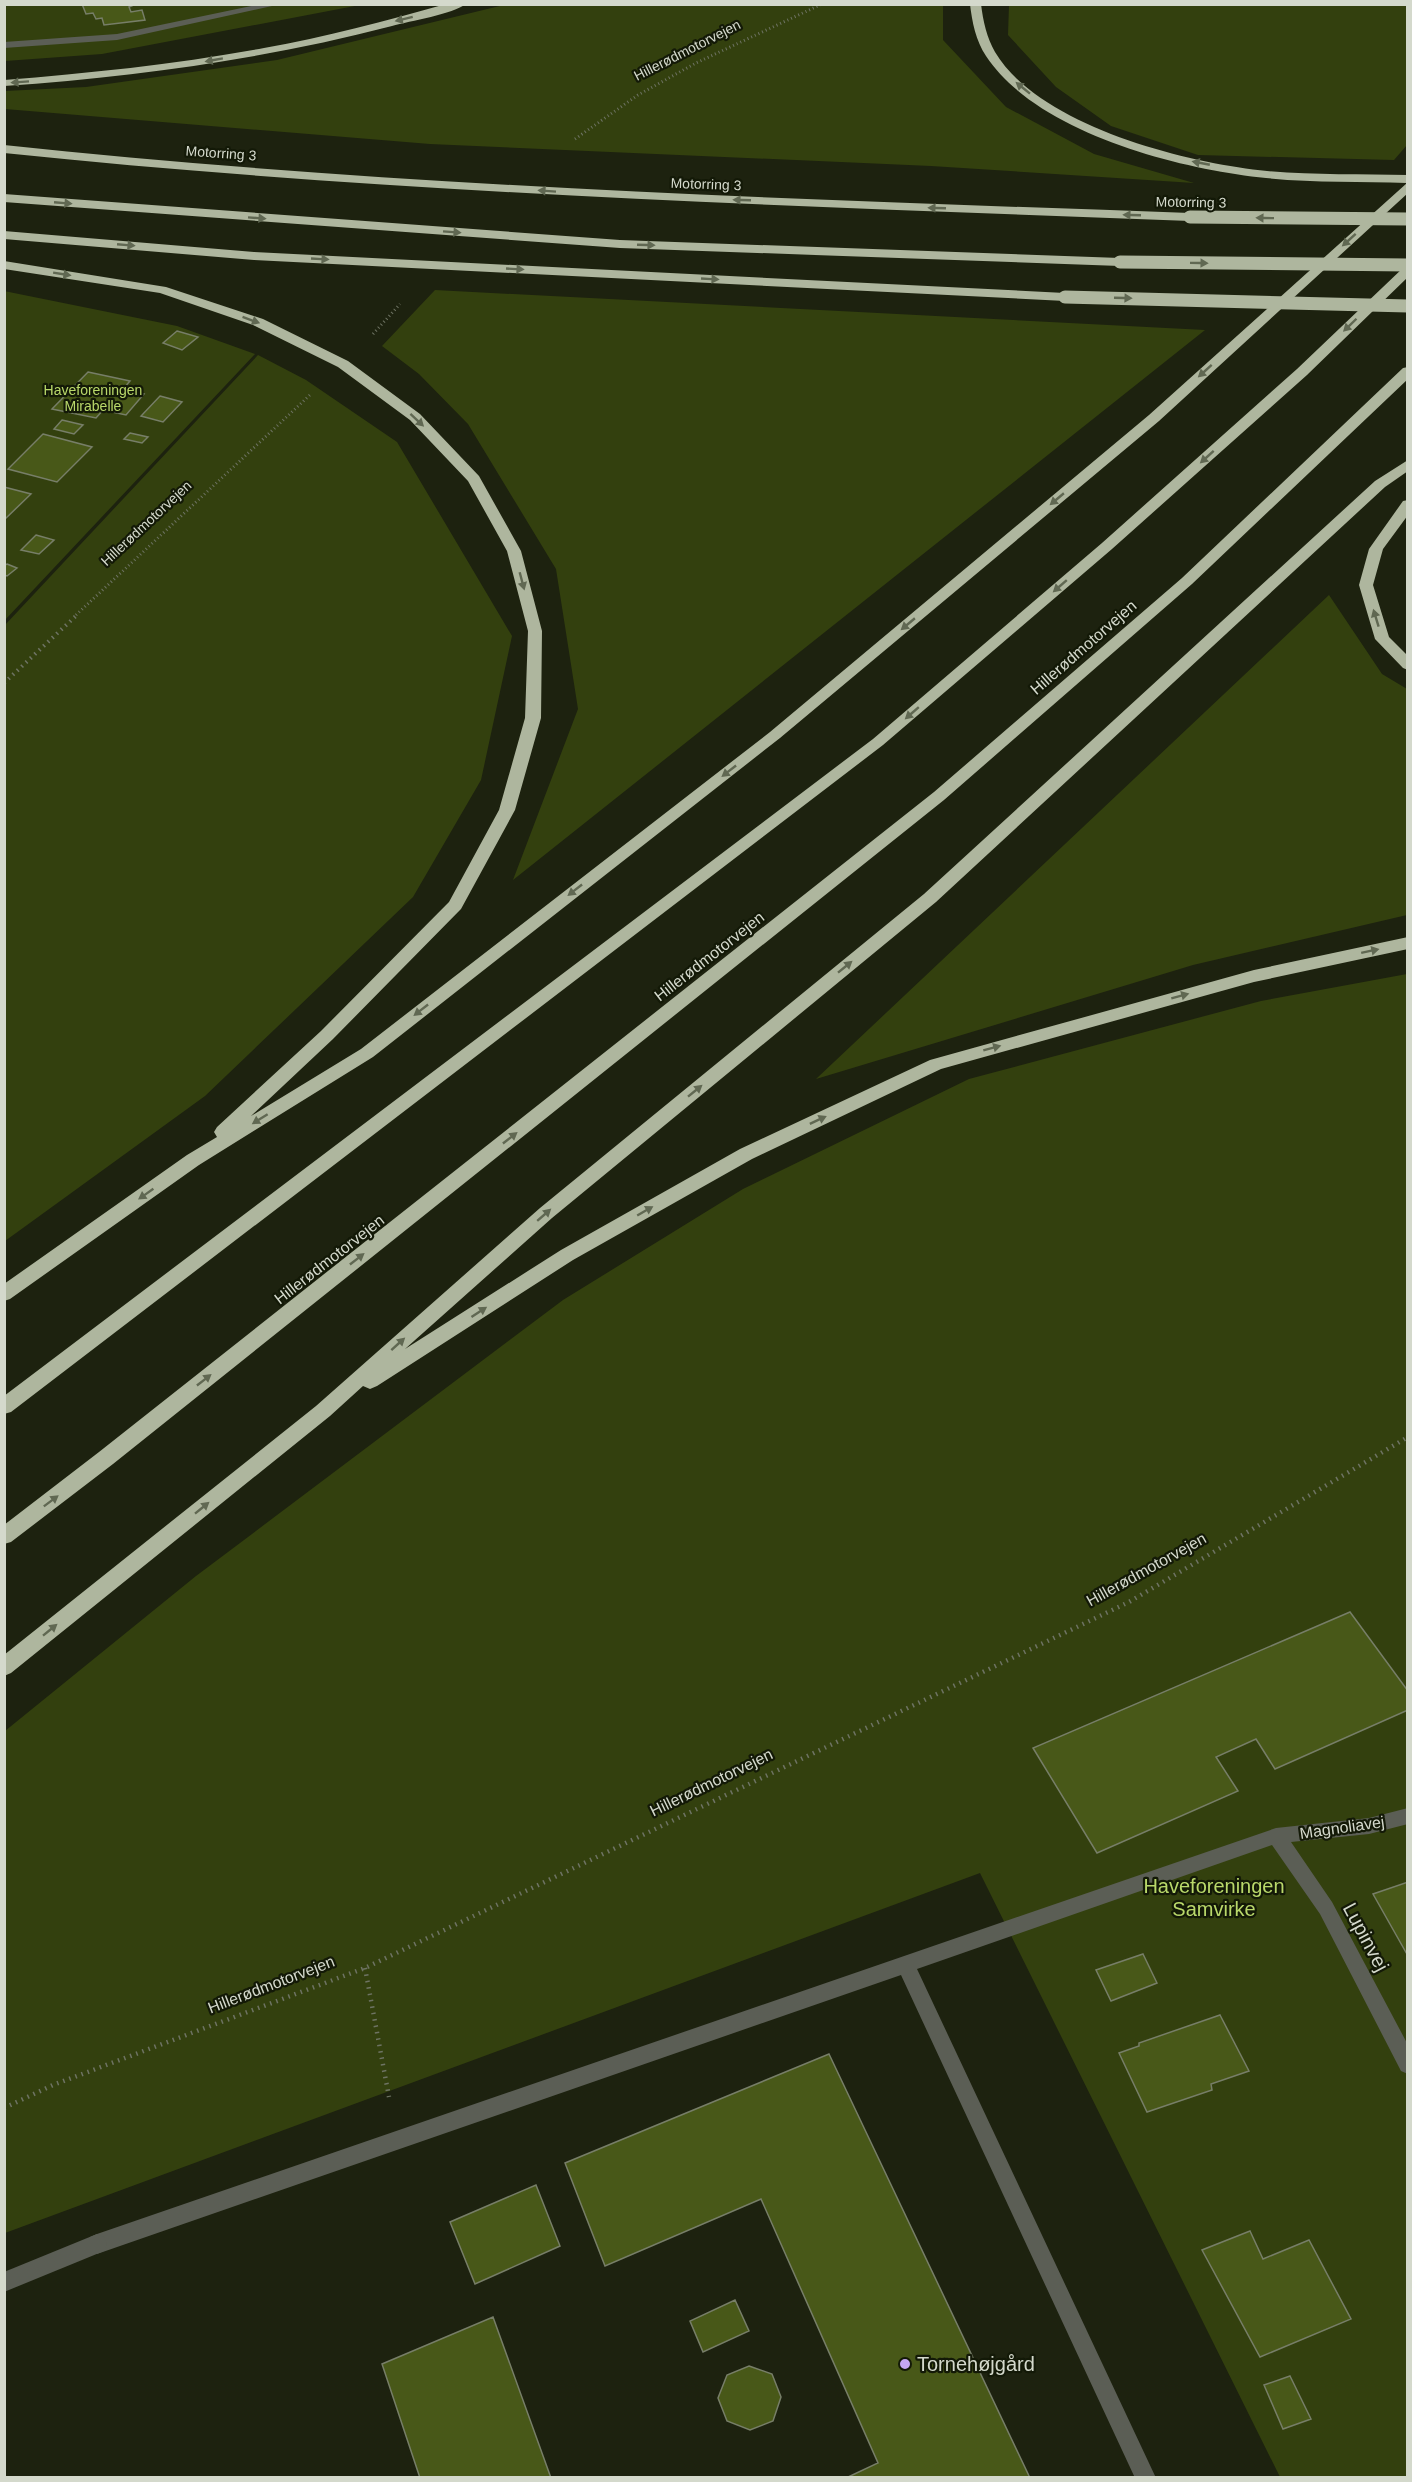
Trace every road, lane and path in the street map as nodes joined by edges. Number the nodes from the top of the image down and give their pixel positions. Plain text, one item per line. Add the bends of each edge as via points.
1 (277, 4) edge
2 (461, 4) edge
3 (822, 4) edge
4 (975, 4) edge
5 (4, 45) edge
6 (4, 83) edge
7 (575, 139) dead end
8 (4, 149) edge
9 (1407, 179) edge
10 (1407, 186) edge
11 (4, 198) edge
12 (1407, 219) edge
13 (4, 235) edge
14 (4, 265) edge
15 (1407, 265) edge
16 (1407, 270) edge
17 (406, 297) dead end
18 (1407, 306) edge
19 (373, 334) dead end
20 (1407, 371) edge
21 (314, 391) dead end
22 (1407, 464) edge
23 (1407, 504) edge
24 (1407, 665) edge
25 (4, 683) edge
26 (1407, 943) edge
27 (193, 1160) junction
28 (4, 1294) edge
29 (4, 1407) edge
30 (323, 1411) junction
31 (1407, 1437) edge
32 (4, 1536) edge
33 (4, 1667) edge
34 (1407, 1816) edge
35 (1276, 1836) junction
36 (905, 1964) junction
37 (365, 1968) junction
38 (1407, 2065) edge
39 (4, 2108) edge
40 (397, 2141) junction
41 (4, 2282) edge
42 (1146, 2478) edge

1 - 5 street via 117,37
2 -> 6 highway via 302,44 204,62 88,78
3 - 7 path, Hillerødmotorvejen via 696,63 638,95
9 -> 4 highway via 1258,174 1181,159 1116,140 1063,117 1020,87 993,57 978,28
12 -> 8 highway, Motorring 3, bridge via 1190,217 627,196 130,162
10 -> 27 highway via 1154,418 775,735 367,1053
11 -> 15 highway, bridge via 620,244 1120,262
13 -> 18 highway, bridge via 254,256 1065,297
14 -> 27 highway via 162,290 258,322 343,364 415,417 474,480 514,551 535,631 533,718 507,810 455,904 327,1035
16 -> 29 highway via 1275,396 1107,546 878,742
17 - 19 path
32 -> 20 highway, Hillerødmotorvejen via 939,796 1187,581
21 - 25 path, Hillerødmotorvejen
30 -> 22 highway via 546,1213 930,898 1380,484
24 -> 23 highway via 1382,639 1366,585 1376,549
30 -> 26 highway via 567,1255 736,1160 936,1064 1254,976
27 -> 28 highway
33 -> 30 highway
31 - 37 path, Hillerødmotorvejen via 1129,1602
34 - 35 street, Magnoliavej via 1369,1826
35 - 36 street, Magnoliavej
35 - 38 street, Lupinvej via 1326,1908
36 - 40 street, Magnoliavej
36 - 42 street
37 - 39 path, Hillerødmotorvejen via 53,2085
37 - 40 path
40 - 41 street, Magnoliavej via 97,2244

